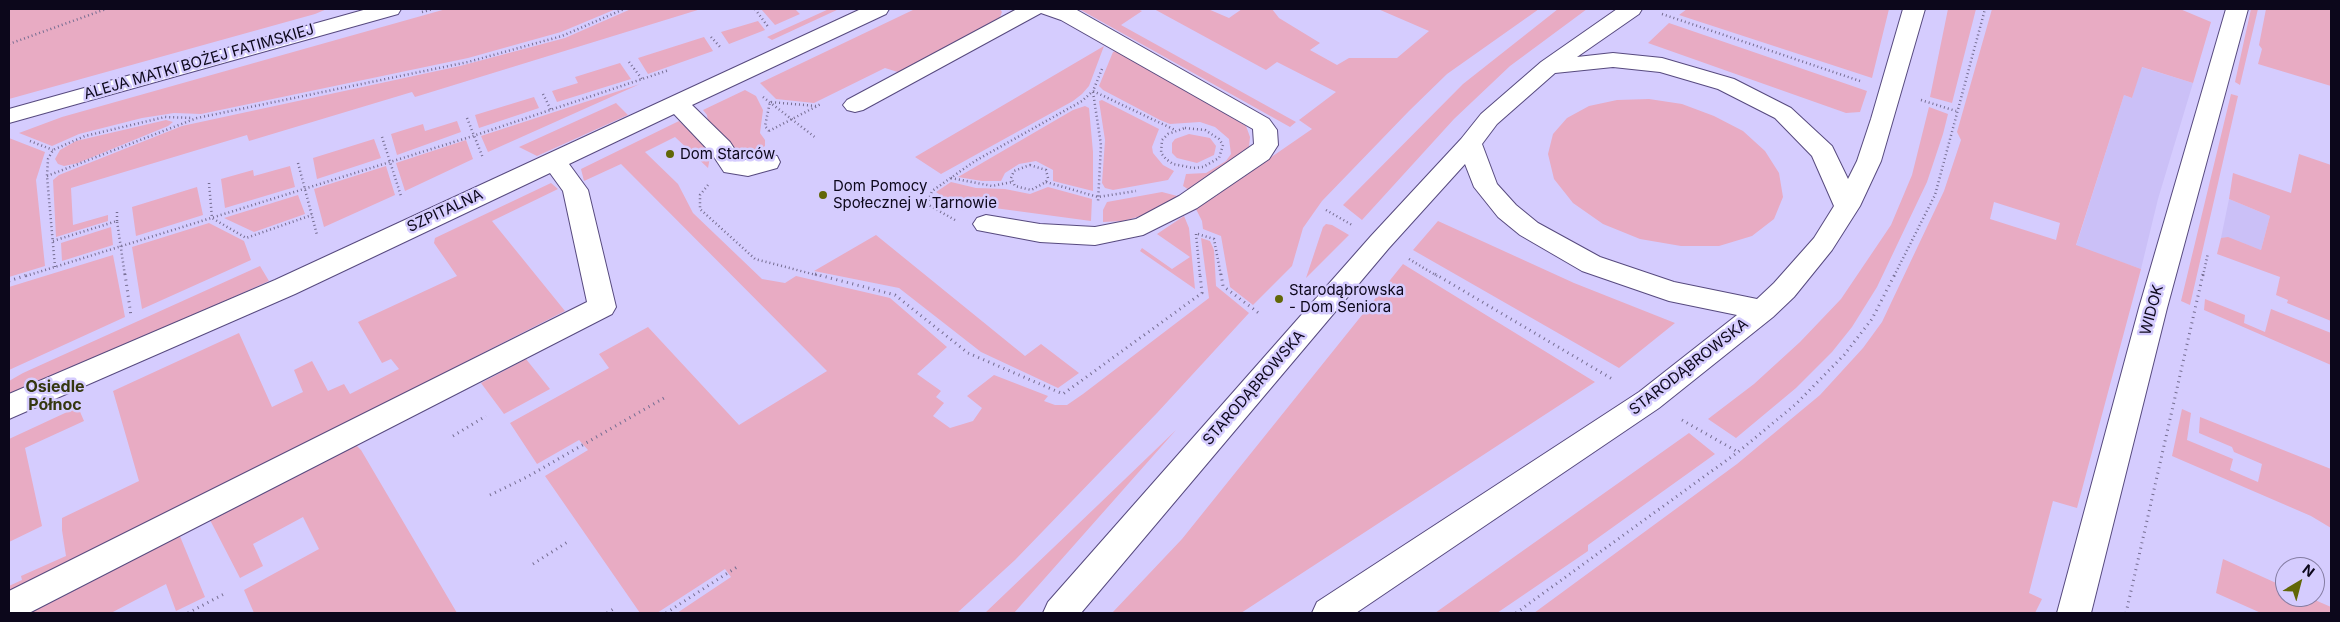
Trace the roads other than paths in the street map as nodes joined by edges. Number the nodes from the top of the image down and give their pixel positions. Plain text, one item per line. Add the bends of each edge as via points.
1 (390, 9) edge
2 (878, 9) edge
3 (1033, 9) edge
4 (1049, 9) edge
5 (1631, 9) edge
6 (1914, 9) edge
7 (2237, 9) edge
8 (346, 15) edge
9 (1549, 67) junction
10 (677, 103) junction
11 (855, 105) road end
12 (9, 116) edge
13 (1470, 144) junction
14 (553, 160) junction
15 (768, 162) road end
16 (1847, 206) junction
17 (986, 224) road end
18 (1763, 310) junction
19 (9, 407) edge
20 (9, 607) edge
21 (1060, 613) edge
22 (1329, 613) edge
23 (2074, 613) edge

1 - 8 street, ALEJA MATKI BOŻEJ FATIMSKIEJ
2 - 10 street, SZPITALNA
3 - 11 street
4 - 17 street via 1069,15 1261,124 1265,130 1266,145 1260,153 1188,202 1143,226 1095,236 1040,233
5 - 9 street, STARODĄBROWSKA
6 - 16 street, STARODĄBROWSKA via 1869,161
7 - 23 street, WIDOK via 2153,308
8 - 12 street, ALEJA MATKI BOŻEJ FATIMSKIEJ
9 - 13 street, STARODĄBROWSKA via 1490,119
9 - 16 street via 1612,60 1662,65 1726,84 1783,113 1823,152
10 - 14 street, SZPITALNA
10 - 15 street via 721,148 733,166 748,168
13 - 18 street via 1486,187 1529,229 1591,264 1684,295
13 - 21 street, STARODĄBROWSKA via 1380,242
14 - 19 street, SZPITALNA via 285,287
14 - 20 street via 575,190 602,307
16 - 18 street, STARODĄBROWSKA via 1823,244
18 - 22 street, STARODĄBROWSKA via 1649,400

